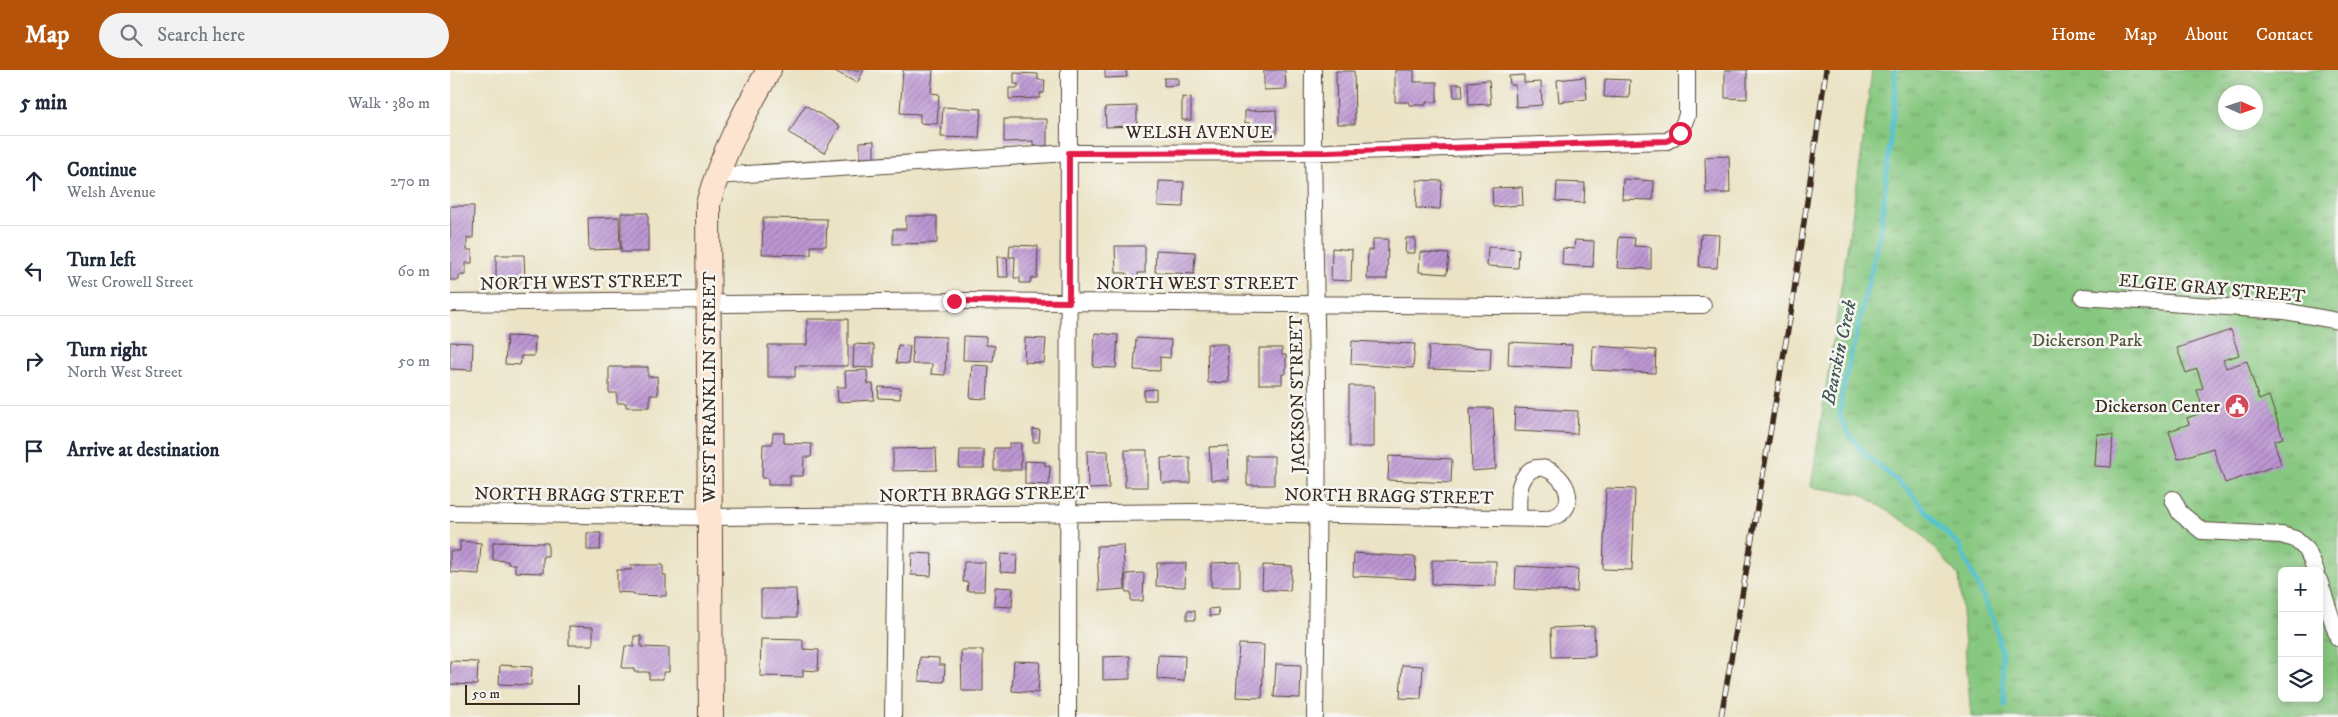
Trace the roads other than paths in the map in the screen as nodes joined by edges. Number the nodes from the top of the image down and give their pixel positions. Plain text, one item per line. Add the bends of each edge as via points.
1 (769, 70) edge
2 (1069, 70) edge
3 (1313, 70) edge
4 (1687, 70) edge
5 (1312, 151) junction
6 (1069, 153) junction
7 (716, 176) junction
8 (2083, 297) dead end
9 (709, 302) junction
10 (1069, 302) junction
11 (450, 303) edge
12 (1316, 304) junction
13 (1703, 305) dead end
14 (2338, 321) edge
15 (2173, 499) dead end
16 (450, 513) edge
17 (1068, 513) junction
18 (896, 515) junction
19 (1318, 515) junction
20 (710, 517) junction
21 (1518, 518) dead end
22 (2314, 567) edge
23 (2323, 592) edge
24 (2338, 638) edge
25 (711, 717) edge
26 (893, 717) edge
27 (1068, 717) edge
28 (1315, 717) edge

1 - 7 main road, WEST FRANKLIN STREET via 734,131
2 - 6 street
3 - 5 street, JACKSON STREET
4 - 5 street, WELSH AVENUE via 1687,115 1680,133 1667,141
5 - 6 street, WELSH AVENUE
5 - 12 street, JACKSON STREET
6 - 7 street, WELSH AVENUE
6 - 10 street
7 - 9 main road, WEST FRANKLIN STREET via 708,204
8 - 14 street, ELGIE GRAY STREET via 2284,311
9 - 10 street, NORTH WEST STREET
9 - 11 street, NORTH WEST STREET
9 - 20 main road, WEST FRANKLIN STREET
10 - 12 street, NORTH WEST STREET
10 - 17 street
12 - 13 street, NORTH WEST STREET
12 - 19 street, JACKSON STREET
15 - 22 street via 2180,512 2202,531 2295,538 2306,550
16 - 20 street, NORTH BRAGG STREET
17 - 18 street, NORTH BRAGG STREET
17 - 19 street, NORTH BRAGG STREET
17 - 27 street
18 - 20 street, NORTH BRAGG STREET
18 - 26 street
19 - 21 street, NORTH BRAGG STREET
19 - 28 street, JACKSON STREET
20 - 25 main road, WEST FRANKLIN STREET
23 - 24 street

